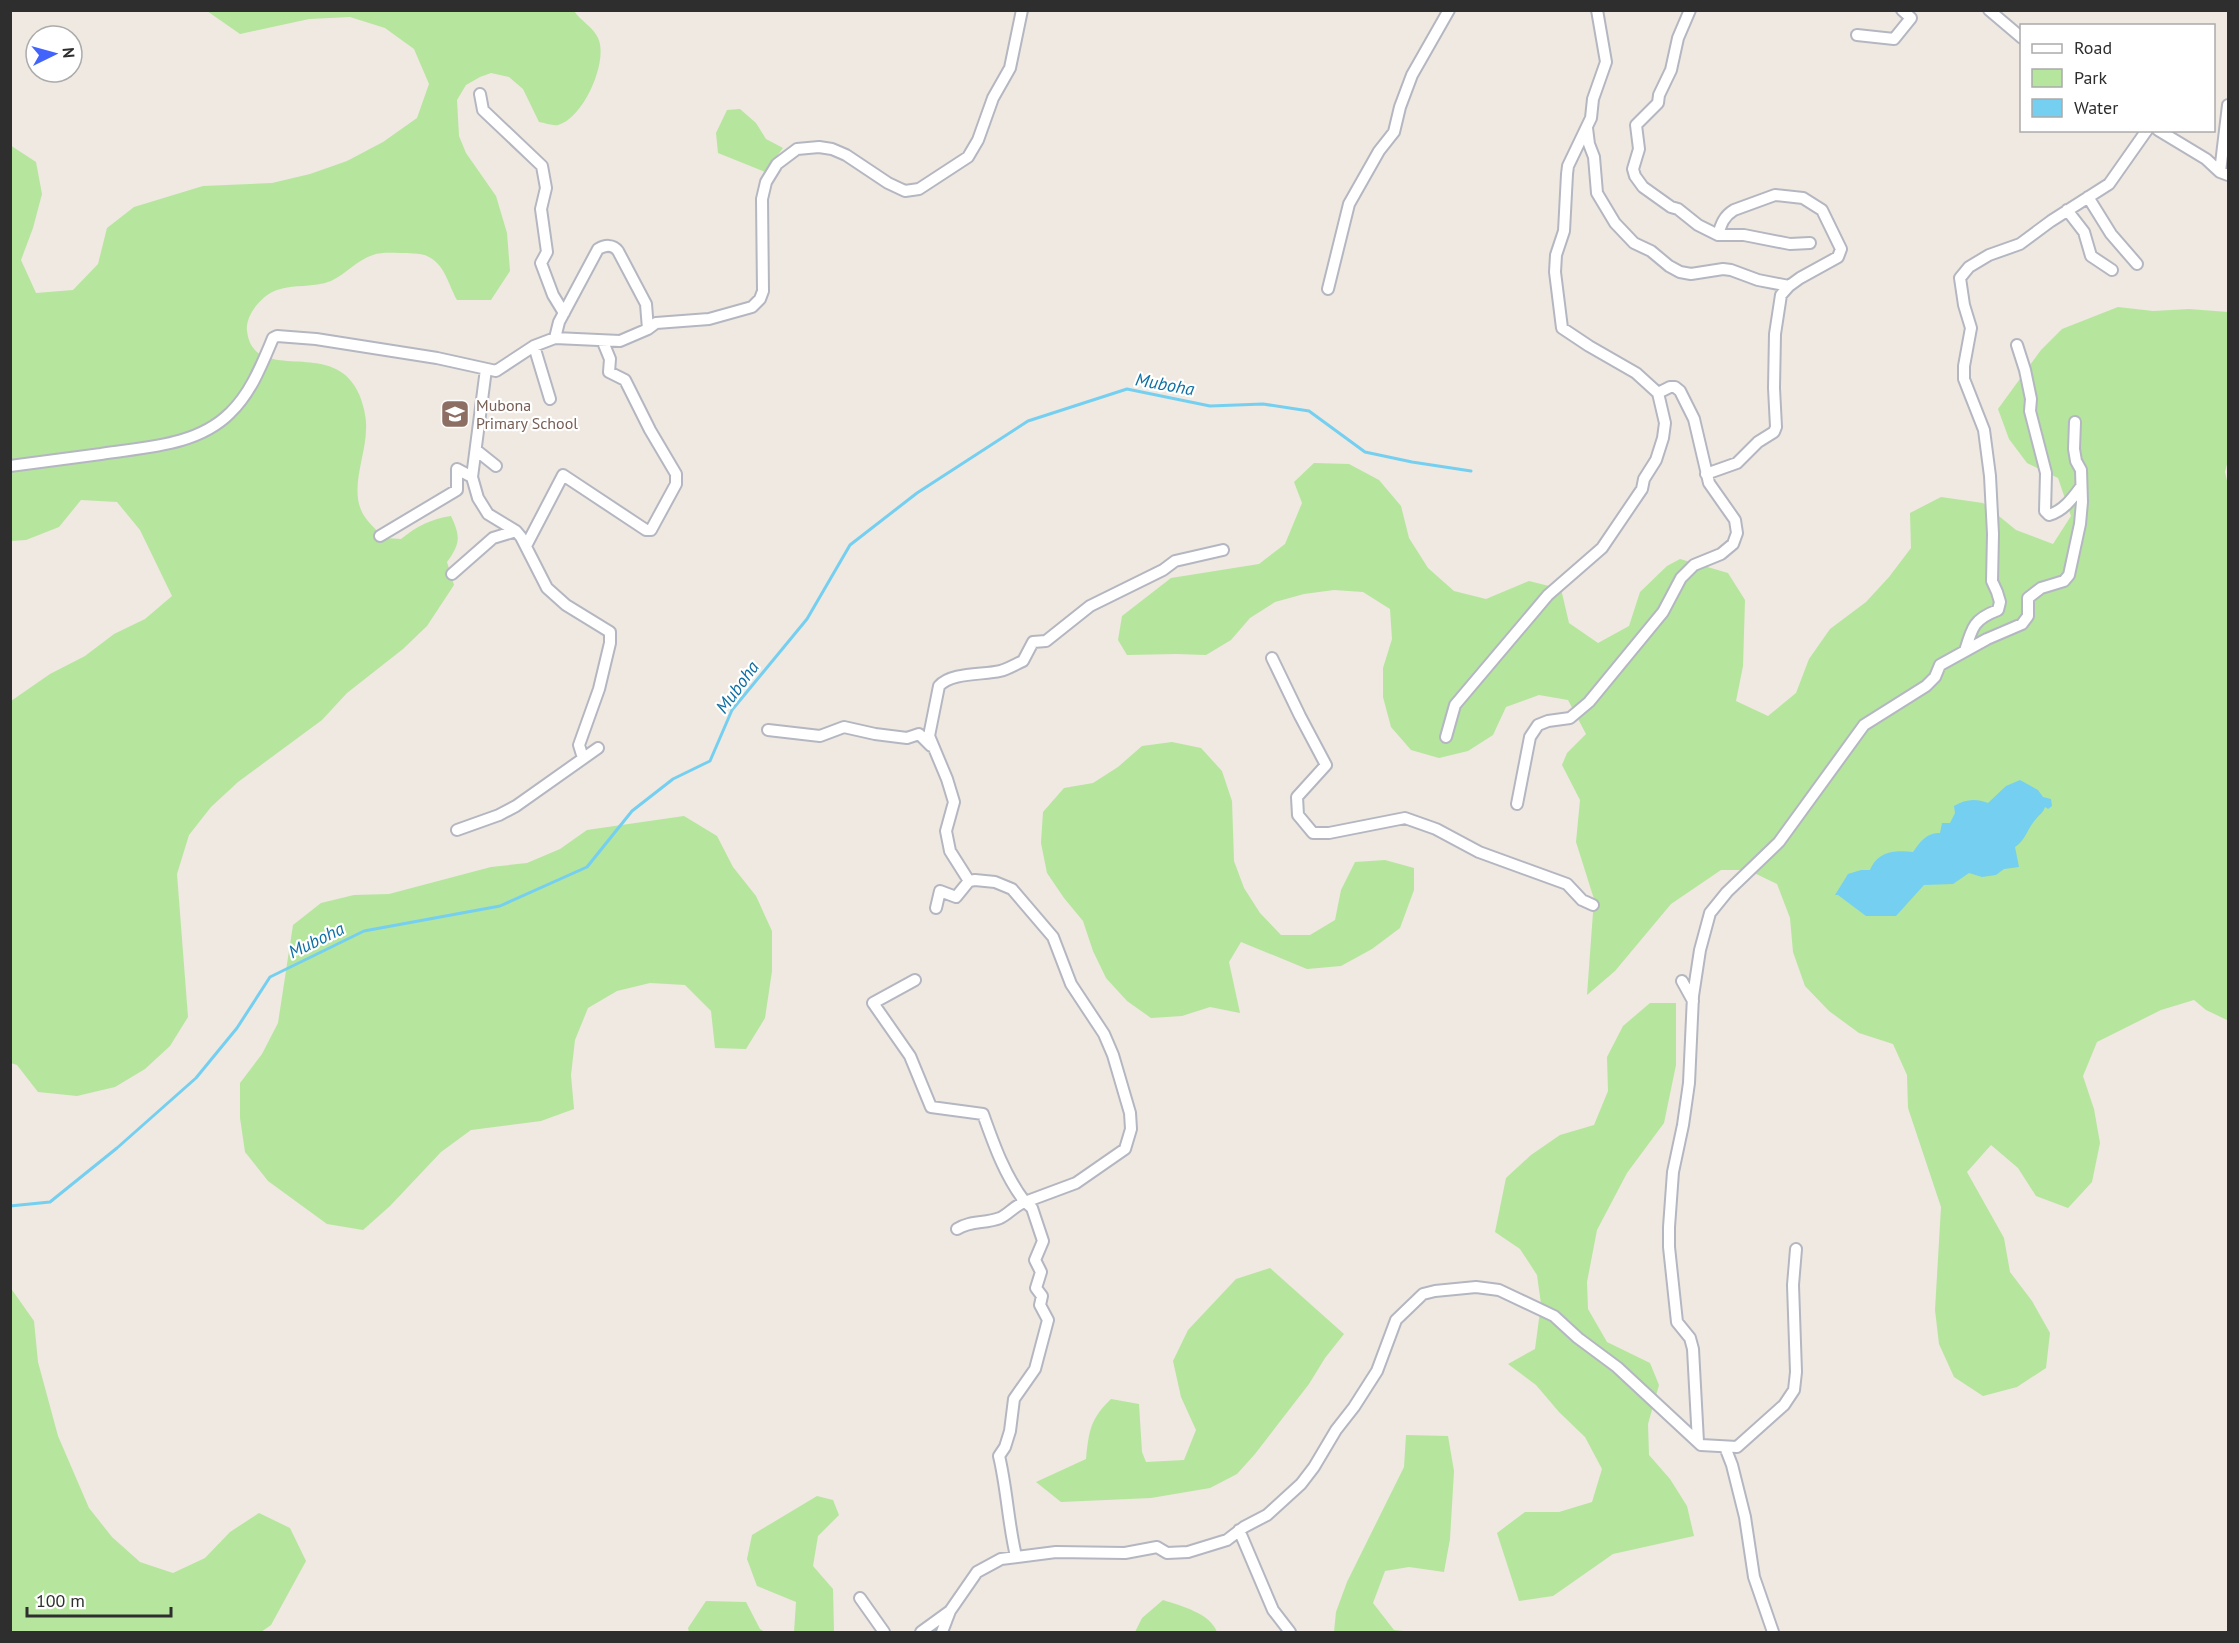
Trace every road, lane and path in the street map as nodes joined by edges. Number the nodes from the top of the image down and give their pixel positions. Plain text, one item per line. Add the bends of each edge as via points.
1 (1022, 10) edge
2 (1449, 10) edge
3 (1597, 10) edge
4 (1690, 10) edge
5 (1902, 10) edge
6 (1989, 10) edge
7 (1857, 35) dead end
8 (2020, 36) edge
9 (480, 94) dead end
10 (2229, 105) edge
11 (1587, 127) junction
12 (2146, 132) edge
13 (2161, 132) edge
14 (2224, 173) edge
15 (2088, 197) junction
16 (2067, 210) junction
17 (1718, 235) junction
18 (1810, 243) dead end
19 (2138, 264) dead end
20 (2112, 270) dead end
21 (1789, 286) junction
22 (1328, 289) dead end
23 (564, 313) junction
24 (648, 329) junction
25 (555, 338) junction
26 (603, 342) junction
27 (2017, 345) dead end
28 (534, 346) junction
29 (486, 369) junction
30 (1658, 393) junction
31 (549, 399) dead end
32 (2075, 422) dead end
33 (476, 450) junction
34 (10, 466) edge
35 (496, 466) dead end
36 (1706, 474) junction
37 (472, 477) junction
38 (2080, 488) junction
39 (516, 531) junction
40 (380, 536) dead end
41 (526, 546) junction
42 (1223, 550) dead end
43 (452, 574) dead end
44 (1965, 651) junction
45 (1272, 658) dead end
46 (768, 730) dead end
47 (1446, 737) dead end
48 (598, 748) dead end
49 (937, 752) junction
50 (583, 758) junction
51 (1517, 804) dead end
52 (457, 830) dead end
53 (969, 881) junction
54 (1593, 905) dead end
55 (936, 908) dead end
56 (915, 980) dead end
57 (1682, 981) dead end
58 (1693, 1001) junction
59 (1024, 1202) junction
60 (957, 1229) dead end
61 (1796, 1250) dead end
62 (1698, 1442) junction
63 (1725, 1447) junction
64 (1239, 1530) junction
65 (1016, 1556) junction
66 (860, 1598) dead end
67 (950, 1611) junction
68 (884, 1632) edge
69 (921, 1632) edge
70 (942, 1632) edge
71 (1290, 1632) edge
72 (1773, 1632) edge

1 - 24 street via 1010,68 968,157 920,189 904,191 831,149 797,149 777,164 766,182 761,214 763,291 757,303 709,319 656,323
2 - 22 street via 1412,75 1394,132 1379,150 1349,204
3 - 11 street via 1606,62
4 - 17 street via 1658,103 1636,125 1639,149 1633,169 1644,187
5 - 7 street via 1911,18 1894,39
6 - 8 street
9 - 23 street via 483,110 542,166 546,188 541,209 547,252 542,263
10 - 14 street
11 - 21 street via 1597,193 1615,223 1634,243 1680,272 1691,274 1723,268
11 - 30 street via 1568,166 1564,231 1556,255 1562,328 1636,373
12 - 15 street via 2109,184
13 - 14 street
15 - 16 street
15 - 19 street via 2111,234
16 - 20 street via 2084,232 2091,255
16 - 44 street via 2020,244 1969,267 1960,278 1971,328 1964,379 1984,430 1990,476 1992,581 2000,602 1998,610 1975,624
17 - 18 street
17 - 21 street via 1728,213 1757,200 1775,195 1811,201 1822,210 1841,249 1838,257 1827,265
21 - 36 street via 1781,295 1777,316 1774,432 1737,464
23 - 24 street via 598,249 610,246 618,251 646,304
23 - 25 street
24 - 26 street via 620,341
25 - 26 street
25 - 28 street
26 - 41 street via 610,359 609,372 625,380 676,474 676,484 651,530 646,530 563,475
27 - 38 street via 2046,473 2045,511 2054,513
28 - 29 street via 500,369
28 - 31 street
29 - 33 street
29 - 34 street via 404,353 277,336 257,376 232,411 207,430 154,446
30 - 36 street via 1670,387 1680,391 1694,420
30 - 47 street via 1665,423 1663,438 1642,489 1602,548 1548,595 1455,705
32 - 38 street via 2074,449 2081,470
33 - 35 street
33 - 37 street
36 - 51 street via 1735,520 1737,533 1732,544 1681,578 1663,612 1589,702 1570,718 1538,725 1530,737
37 - 39 street via 488,514
37 - 40 street via 457,469 457,490
38 - 44 street via 2080,524 2069,574 2064,581 2041,588 2028,598 2028,616 2022,624
39 - 41 street
39 - 43 street via 493,538
41 - 50 street via 547,588 566,605 610,632 599,689 579,745
42 - 49 street via 1174,561 1090,606 1046,641 1033,642 1023,661 1000,671 944,681 939,686 929,736
44 - 58 street via 1940,665 1926,686 1864,725 1779,842 1710,913
45 - 54 street via 1326,765 1297,797 1298,815 1313,833 1405,818 1479,852 1567,884 1582,900
46 - 49 street via 820,736 844,727 907,738 919,734
48 - 50 street
49 - 53 street via 954,802 946,831 950,851
50 - 52 street via 516,806
53 - 55 street via 956,897 940,891
53 - 59 street via 995,882 1012,889 1053,937 1071,984 1104,1034 1130,1113 1131,1129 1125,1149 1076,1183
56 - 59 street via 873,1003 910,1056 931,1107 983,1114 1013,1186
57 - 58 street
58 - 62 street via 1689,1083 1673,1172 1669,1246 1677,1322 1690,1338 1693,1349
59 - 60 street via 1000,1218 966,1223
59 - 65 street via 1032,1208 1043,1241 1035,1260 1041,1272 1036,1288 1048,1320 1035,1369 1014,1399 1010,1431 999,1456
61 - 63 street via 1794,1390 1764,1425 1737,1447
62 - 63 street
62 - 64 street via 1617,1367 1554,1316 1499,1290 1476,1287 1435,1291 1424,1294 1396,1320 1377,1371 1301,1484 1267,1515
63 - 72 street via 1745,1517 1754,1577
64 - 65 street via 1227,1540 1177,1553 1157,1547 1125,1553
64 - 71 street via 1273,1610
65 - 67 street via 977,1572
66 - 68 street
67 - 69 street
67 - 70 street

